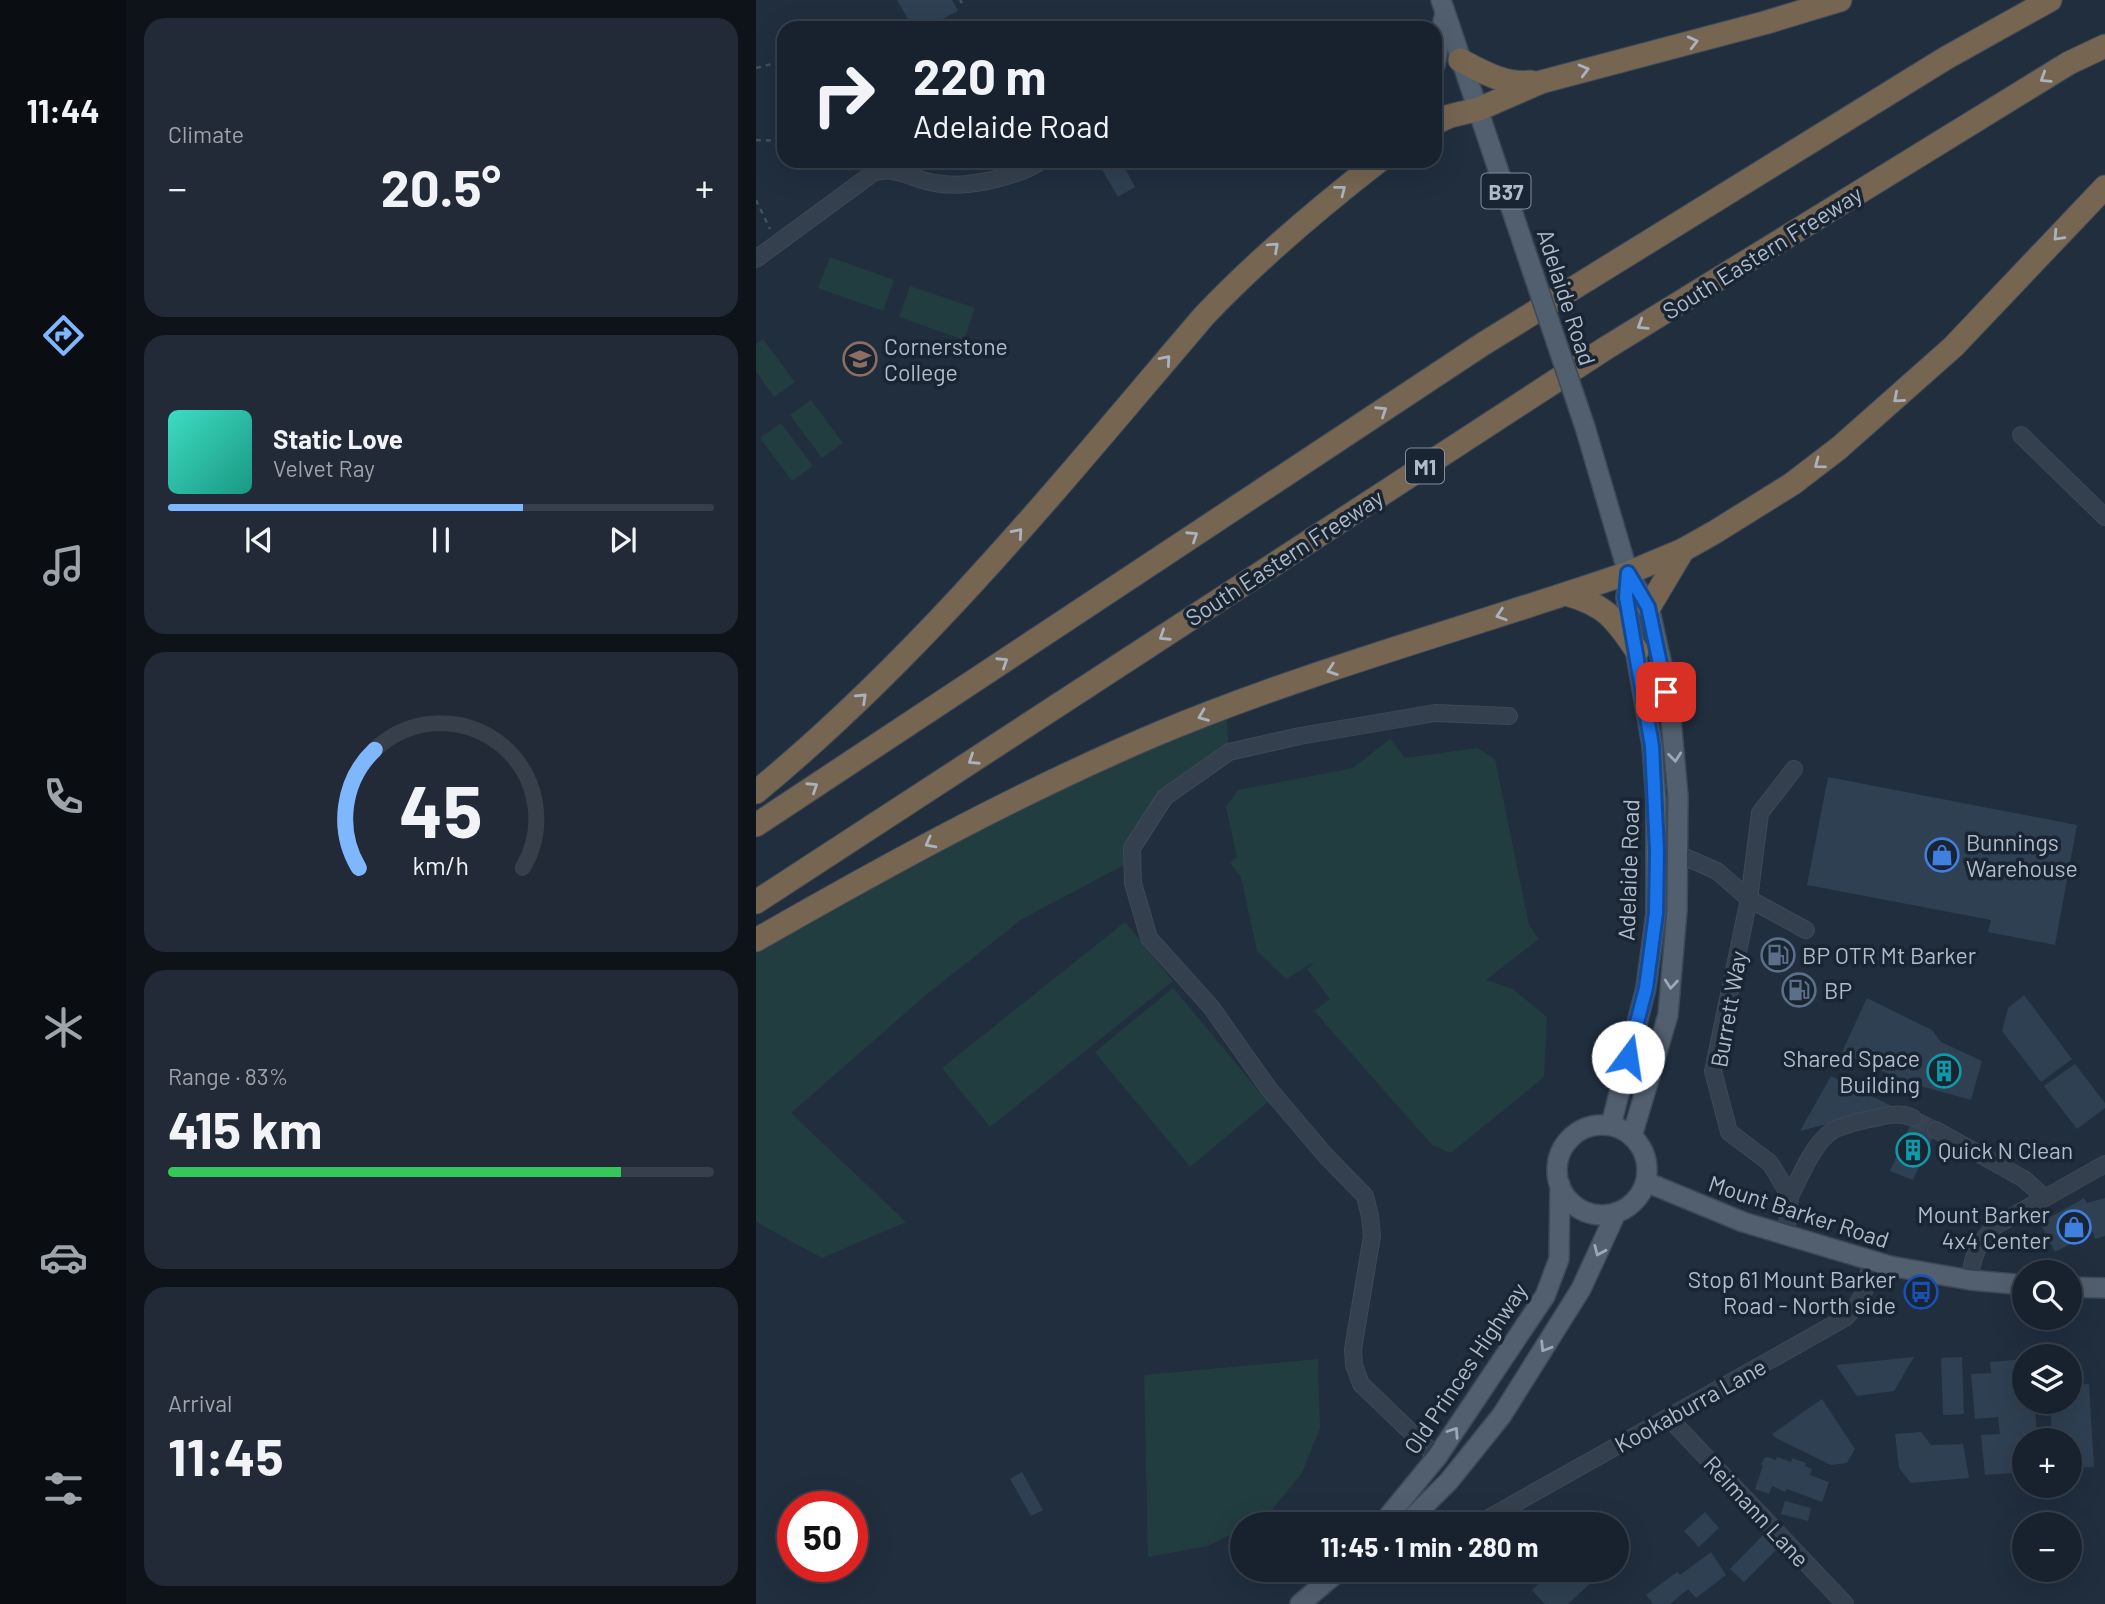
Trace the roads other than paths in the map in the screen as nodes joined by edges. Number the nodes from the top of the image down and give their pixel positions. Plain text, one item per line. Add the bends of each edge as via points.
1 (1840, 0) edge
2 (2050, 0) edge
3 (1443, 6) edge
4 (2105, 46) edge
5 (1460, 60) junction
6 (1541, 82) junction
7 (1479, 109) junction
8 (1442, 120) edge
9 (884, 168) edge
10 (884, 168) edge
11 (1030, 168) edge
12 (1370, 168) edge
13 (2105, 187) edge
14 (756, 259) edge
15 (2021, 435) dead end
16 (2105, 517) edge
17 (1683, 550) junction
18 (1628, 573) junction
19 (1566, 594) junction
20 (1648, 607) junction
21 (1637, 651) junction
22 (1509, 716) dead end
23 (1794, 769) dead end
24 (756, 792) edge
25 (756, 825) edge
26 (1678, 854) junction
27 (1749, 899) junction
28 (756, 902) edge
29 (1806, 930) dead end
30 (756, 940) edge
31 (1913, 1118) tunnel mouth
32 (1611, 1125) junction
33 (1936, 1130) tunnel mouth
34 (1632, 1136) junction
35 (2105, 1164) edge
36 (1646, 1182) junction
37 (1560, 1185) junction
38 (1790, 1196) junction
39 (2045, 1198) junction
40 (1616, 1213) junction
41 (1786, 1235) junction
42 (1871, 1260) junction
43 (1970, 1280) junction
44 (2012, 1283) edge
45 (2082, 1287) edge
46 (2105, 1287) edge
47 (1668, 1418) junction
48 (1437, 1457) junction
49 (1392, 1512) edge
50 (1418, 1512) edge
51 (1500, 1512) edge
52 (1327, 1582) edge
53 (1300, 1604) edge
54 (1845, 1604) edge

6 -> 1 highway
25 -> 2 highway via 1483,344 1946,58
3 - 5 main road, Adelaide Road / B37
4 -> 28 highway, South Eastern Freeway / M1 via 2069,63 1606,348
5 - 6 highway via 1515,84
5 - 7 main road, Adelaide Road / B37
6 - 7 highway
7 - 8 highway
7 - 18 main road, Adelaide Road / B37, bridge
9 - 14 street
10 - 11 street via 933,183 971,184
24 -> 12 highway via 883,678 970,588 1244,274
13 -> 17 highway via 1953,347 1872,421 1792,484
15 - 16 street
17 - 18 highway
17 - 20 highway
18 - 19 highway
18 - 20 main road, Adelaide Road / B37
18 - 21 main road, Adelaide Road / B37 via 1626,597
19 - 21 highway via 1605,610
19 -> 30 highway via 1267,692 1158,734 992,810
20 -> 26 main road, Adelaide Road / B37 via 1671,719
21 - 32 main road, Adelaide Road / B37 via 1652,746 1656,913 1646,988
22 - 48 street via 1435,713 1229,752 1166,797 1132,848 1133,883 1149,938 1211,1007 1269,1089 1365,1196 1372,1236 1354,1365 1361,1384
23 - 27 street, Burrett Way via 1760,813
26 - 27 street via 1717,871
26 -> 34 main road, Adelaide Road / B37 via 1668,1015
27 - 29 street
27 - 38 street, Burrett Way via 1713,1071 1729,1132 1770,1163
31 - 38 street via 1890,1115 1834,1130 1815,1151
32 - 34 main road
32 - 37 main road via 1584,1128 1572,1136 1558,1158
33 - 39 street via 2024,1179
34 - 36 main road via 1646,1157
35 - 39 street
36 - 40 main road via 1629,1206
36 - 41 main road, Mount Barker Road
37 - 40 main road via 1576,1207 1602,1215
48 -> 37 main road, Old Princes Highway via 1545,1296 1559,1259
38 - 41 street
39 - 43 street via 1983,1238 1975,1251
40 -> 50 main road via 1581,1289 1502,1415
41 - 42 main road, Mount Barker Road
42 - 43 main road, Mount Barker Road
42 - 47 street, Kookaburra Lane via 1866,1291 1845,1318
43 - 44 main road, Mount Barker Road
45 - 46 main road
47 - 51 street, Kookaburra Lane
47 - 54 street, Reimann Lane
48 - 49 main road, Old Princes Highway
52 - 53 main road

